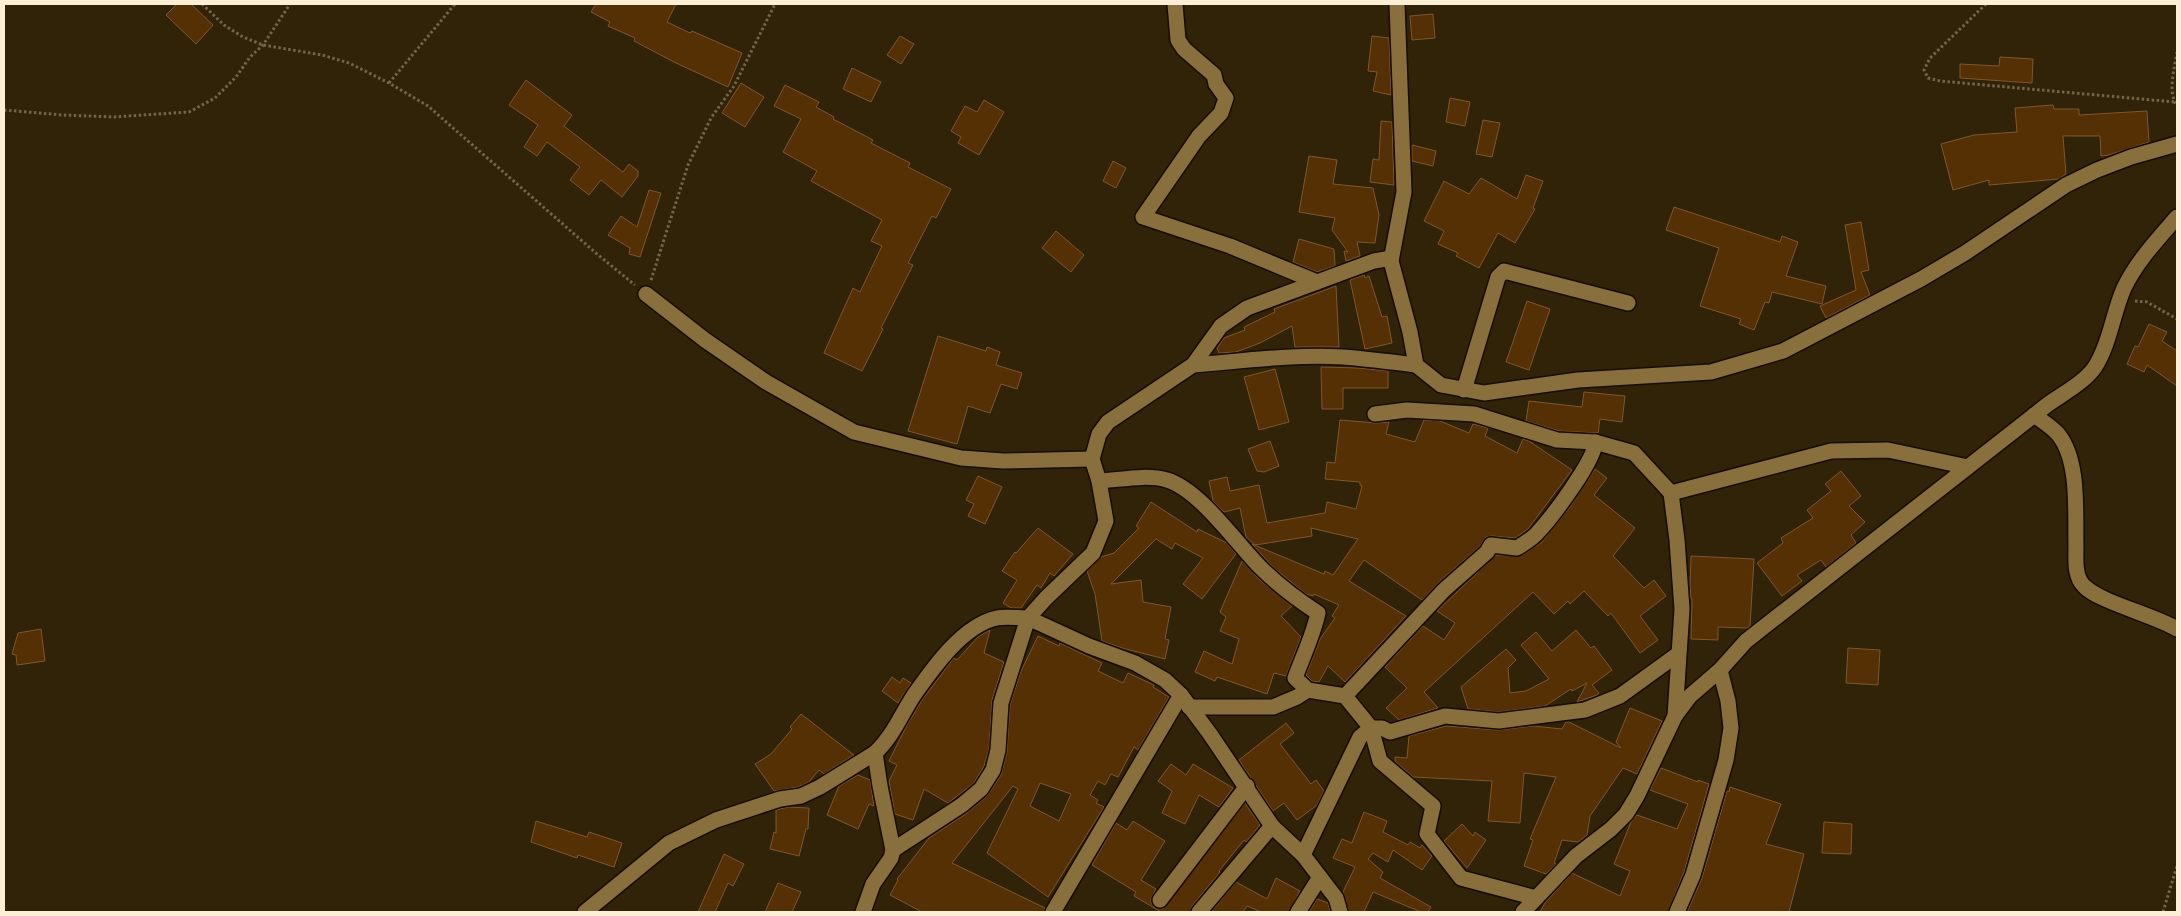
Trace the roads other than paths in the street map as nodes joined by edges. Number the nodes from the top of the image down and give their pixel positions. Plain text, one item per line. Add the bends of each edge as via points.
1 (1175, 4) edge
2 (1397, 4) edge
3 (2177, 144) edge
4 (2177, 217) edge
5 (1391, 261) junction
6 (1317, 282) junction
7 (646, 294) road end
8 (1628, 303) dead end
9 (1193, 365) junction
10 (1416, 365) junction
11 (1464, 390) junction
12 (1375, 414) dead end
13 (2034, 415) junction
14 (1595, 442) junction
15 (1092, 460) junction
16 (1968, 467) junction
17 (1099, 481) junction
18 (1671, 493) junction
19 (1028, 618) junction
20 (2177, 629) edge
21 (1678, 654) junction
22 (1720, 670) junction
23 (1308, 690) junction
24 (1346, 696) junction
25 (1185, 701) junction
26 (1675, 716) junction
27 (1371, 728) junction
28 (875, 753) junction
29 (1247, 786) junction
30 (1272, 826) junction
31 (893, 850) junction
32 (1303, 855) junction
33 (1320, 877) junction
34 (1536, 898) junction
35 (1160, 900) dead end
36 (585, 912) edge
37 (865, 912) edge
38 (1053, 912) edge
39 (1199, 912) edge
40 (1298, 912) edge
41 (1340, 912) edge
42 (1523, 912) edge
43 (1677, 912) edge

1 - 6 street via 1178,40 1214,74 1216,84 1226,98 1221,113 1199,136 1143,217 1230,246
2 - 5 street via 1404,192
3 - 11 street via 2131,157 2066,185 1921,280 1783,351 1711,372 1578,380 1484,393
4 - 13 street via 2136,266 2095,367
5 - 6 street via 1374,261
5 - 10 street
6 - 9 street via 1247,308 1221,326
7 - 15 street via 766,382 854,432 961,458
8 - 11 street via 1504,271 1498,277
9 - 10 street via 1257,358 1322,357
9 - 15 street via 1108,422 1099,434
10 - 11 street via 1441,385
12 - 14 street via 1407,410 1474,414 1557,440
13 - 16 street
13 - 20 street via 2058,434 2067,450 2074,478 2076,571 2083,586 2096,595
14 - 18 street via 1634,453
14 - 24 street via 1584,469 1539,533 1517,548 1491,545 1444,590
15 - 17 street
16 - 18 street via 1888,450 1831,451
16 - 22 street via 1746,641
17 - 19 street via 1106,521 1093,553
17 - 23 street via 1153,477 1169,480 1190,494 1220,522 1241,548 1288,593 1318,613 1313,636 1296,678
18 - 21 street via 1678,540 1682,609
19 - 25 street via 1135,663 1165,680
19 - 28 street via 997,618 965,634 914,696 886,743
19 - 31 street via 1001,702 998,750 989,776 981,789 962,804
21 - 26 street
21 - 27 street via 1620,696 1585,710 1499,721 1445,716 1390,732
22 - 26 street via 1690,696
22 - 43 street via 1731,728 1726,760 1698,860
23 - 24 street
23 - 25 street via 1273,707
24 - 27 street
25 - 29 street
25 - 38 street
26 - 34 street via 1626,814 1576,856
27 - 32 street via 1360,737
27 - 34 street via 1380,761 1433,806 1427,834 1461,878
28 - 31 street
28 - 36 street via 801,796 780,799 716,820 669,843
29 - 30 street
29 - 35 street
30 - 32 street
30 - 39 street
31 - 37 street via 873,884
32 - 33 street
33 - 40 street
33 - 41 street via 1336,898
34 - 42 street

